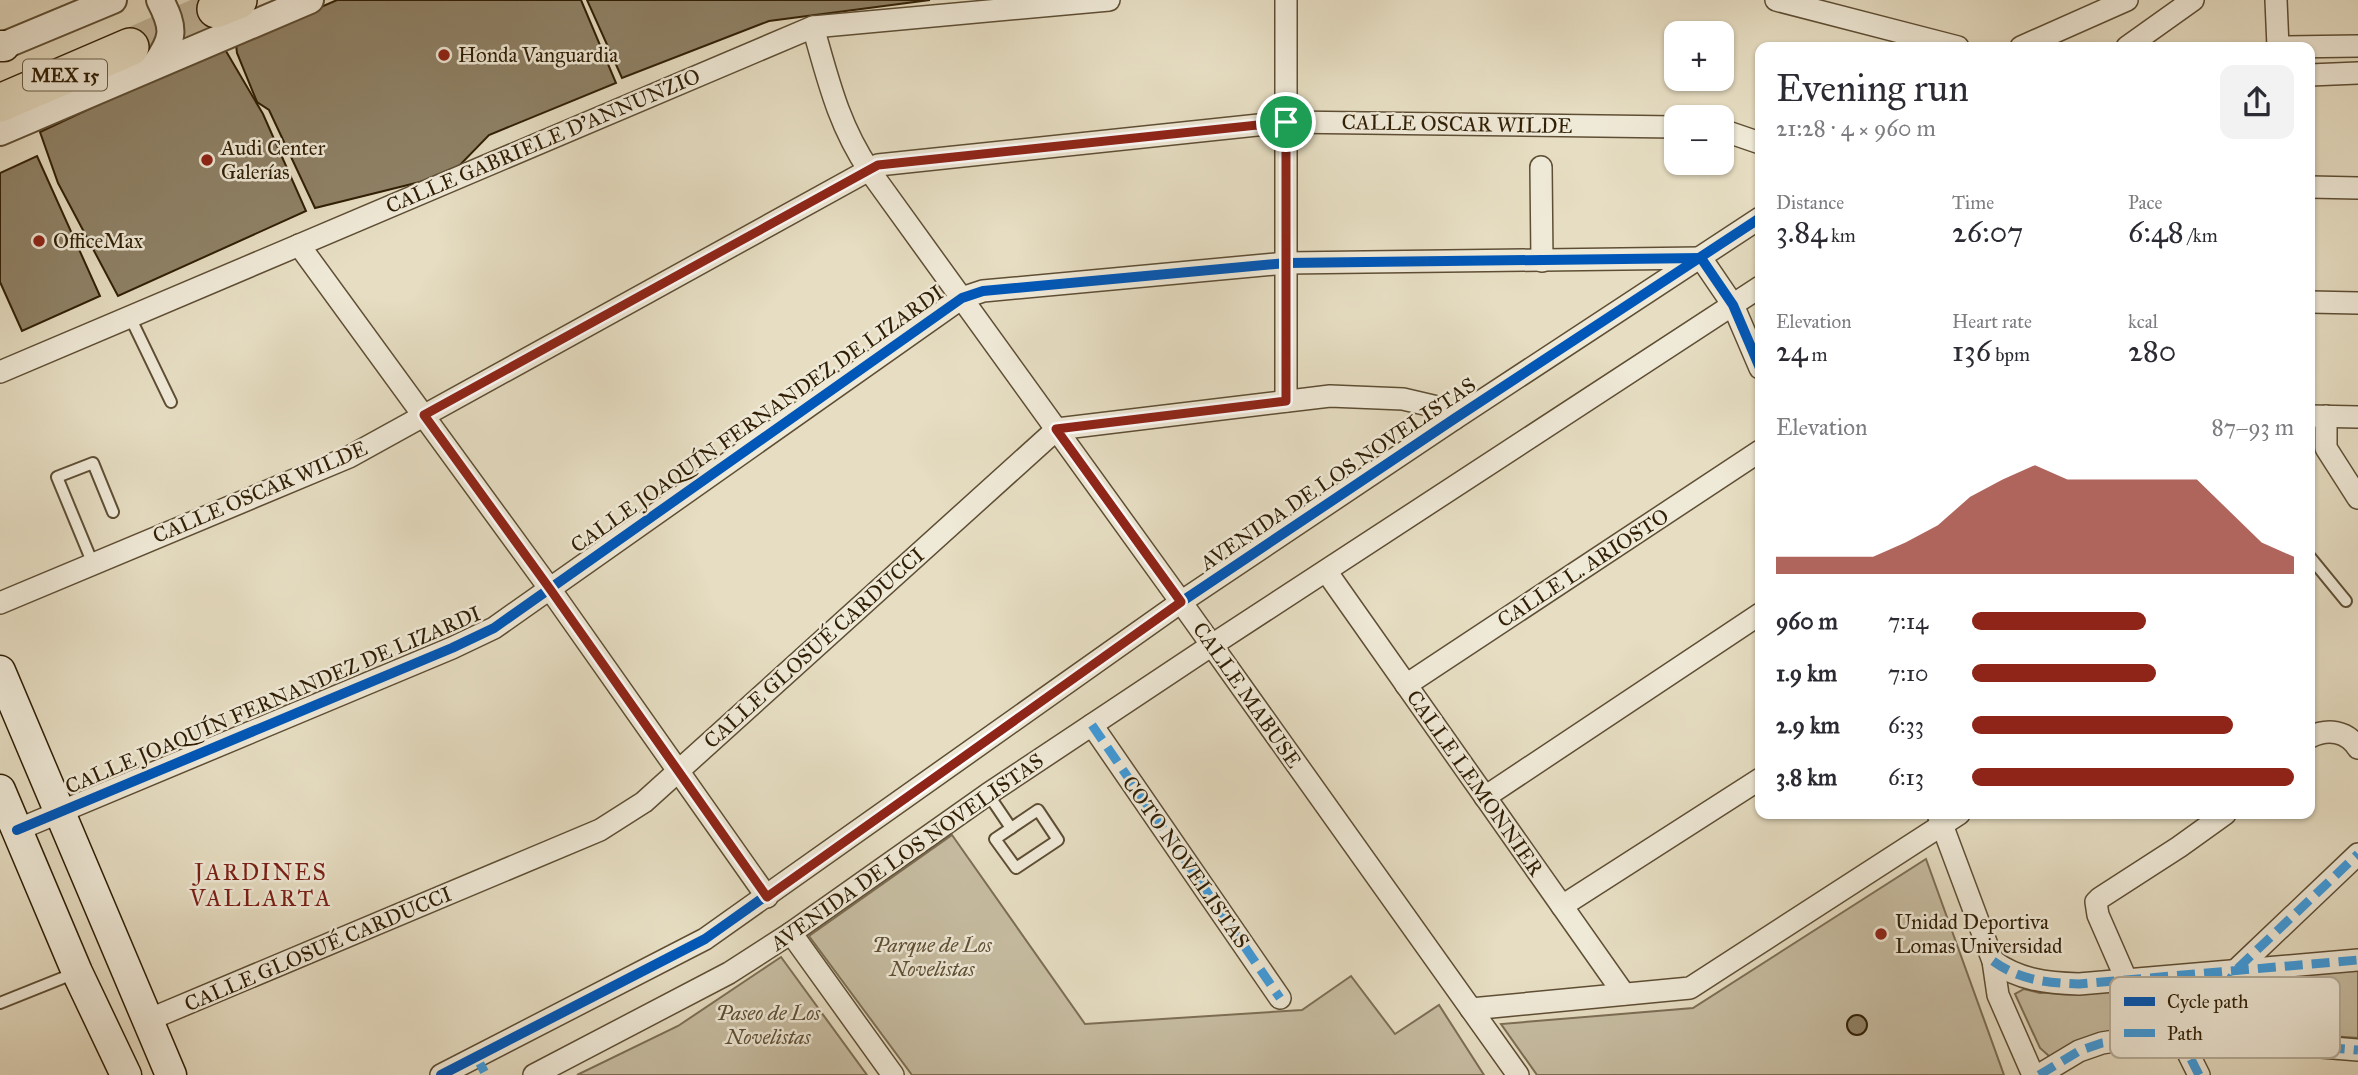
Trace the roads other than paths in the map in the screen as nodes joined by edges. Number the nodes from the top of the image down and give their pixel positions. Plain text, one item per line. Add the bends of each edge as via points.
1 (160, 0) edge
2 (180, 0) edge
3 (310, 0) edge
4 (1109, 0) edge
5 (1286, 0) edge
6 (1776, 0) edge
7 (2127, 0) edge
8 (2193, 0) edge
9 (2276, 0) edge
10 (225, 16) edge
11 (1871, 26) junction
12 (813, 27) junction
13 (131, 35) edge
14 (1883, 42) edge
15 (1937, 42) edge
16 (2032, 42) edge
17 (2139, 42) edge
18 (2278, 42) edge
19 (2358, 46) edge
20 (2315, 47) edge
21 (1, 55) edge
22 (2358, 73) edge
23 (2315, 75) edge
24 (0, 103) edge
25 (1286, 122) junction
26 (1664, 127) edge
27 (0, 132) edge
28 (1734, 133) edge
29 (1755, 141) edge
30 (1541, 167) dead end
31 (869, 170) junction
32 (2315, 187) edge
33 (2358, 188) edge
34 (1755, 221) edge
35 (299, 245) junction
36 (1701, 258) junction
37 (1542, 261) junction
38 (1286, 263) junction
39 (1755, 290) edge
40 (961, 298) junction
41 (2315, 302) edge
42 (2358, 303) edge
43 (1733, 305) junction
44 (131, 317) junction
45 (1755, 356) edge
46 (0, 372) edge
47 (1286, 401) junction
48 (171, 402) dead end
49 (424, 415) junction
50 (2318, 416) edge
51 (2358, 417) edge
52 (1454, 419) junction
53 (1056, 429) junction
54 (2318, 447) edge
55 (1755, 454) edge
56 (2358, 498) edge
57 (113, 512) dead end
58 (2315, 563) edge
59 (93, 564) junction
60 (1326, 571) junction
61 (550, 589) junction
62 (2346, 601) dead end
63 (1181, 602) junction
64 (0, 603) edge
65 (1755, 617) edge
66 (1212, 645) junction
67 (0, 671) edge
68 (1406, 684) junction
69 (1092, 725) junction
70 (2315, 735) edge
71 (2358, 748) edge
72 (679, 771) junction
73 (1755, 782) edge
74 (0, 790) edge
75 (988, 794) junction
76 (1485, 797) junction
77 (60, 812) junction
78 (1943, 819) edge
79 (1947, 819) edge
80 (2219, 819) edge
81 (1011, 828) junction
82 (17, 830) junction
83 (2358, 854) edge
84 (767, 897) junction
85 (1562, 906) junction
86 (792, 933) junction
87 (2358, 960) edge
88 (1993, 961) junction
89 (2235, 970) junction
90 (77, 972) junction
91 (2125, 977) edge
92 (2150, 977) edge
93 (2230, 977) edge
94 (2110, 981) edge
95 (1624, 994) junction
96 (1280, 998) dead end
97 (0, 1003) edge
98 (1471, 1009) junction
99 (148, 1020) junction
100 (2110, 1042) edge
101 (2340, 1049) edge
102 (2358, 1050) edge
103 (2193, 1058) edge
104 (481, 1066) edge
105 (450, 1073) edge
106 (126, 1075) edge
107 (171, 1075) edge
108 (534, 1075) edge
109 (893, 1075) edge
110 (1518, 1075) edge
111 (2033, 1075) edge
112 (2039, 1075) edge
113 (2199, 1075) edge

1 - 13 street via 171,25 170,45
2 - 10 street via 192,30 206,36
3 - 10 street
4 - 12 street, CALLE GABRIELE D'ANNUNZIO
5 - 25 street
6 - 11 street
7 - 16 street
8 - 17 street
9 - 18 street
10 - 13 street
11 - 14 street
11 - 15 street
12 - 31 street, CALLE MABUSE via 837,109
12 - 35 street, CALLE GABRIELE D'ANNUNZIO
13 - 21 highway, MEX 15
13 - 24 highway, MEX 15
13 - 27 street
19 - 20 street
22 - 23 street
25 - 26 street, CALLE OSCAR WILDE
25 - 31 street, CALLE OSCAR WILDE via 878,165
25 - 38 street
28 - 29 street
30 - 37 street
31 - 40 street, CALLE MABUSE
31 - 49 street, CALLE OSCAR WILDE
32 - 33 street
34 - 36 street, AVENIDA DE LOS NOVELISTAS
35 - 44 street, CALLE GABRIELE D'ANNUNZIO
35 - 49 street
36 - 37 street, CALLE JOAQUÍN FERNANDEZ DE LIZARDI
36 - 43 street
36 - 52 street, AVENIDA DE LOS NOVELISTAS
37 - 38 street, CALLE JOAQUÍN FERNANDEZ DE LIZARDI
38 - 40 street, CALLE JOAQUÍN FERNANDEZ DE LIZARDI via 983,290
38 - 47 street
39 - 43 street, AVENIDA DE LOS NOVELISTAS
40 - 53 street, CALLE MABUSE
40 - 61 street, CALLE JOAQUÍN FERNANDEZ DE LIZARDI
41 - 42 street
43 - 45 street
43 - 60 street, AVENIDA DE LOS NOVELISTAS
44 - 46 street, CALLE GABRIELE D'ANNUNZIO
44 - 48 lane
47 - 52 street via 1330,396 1403,399 1433,406
47 - 53 street
49 - 59 street, CALLE OSCAR WILDE via 349,457
49 - 61 street
50 - 51 street
50 - 54 street
52 - 63 street, AVENIDA DE LOS NOVELISTAS
53 - 63 street, CALLE MABUSE
53 - 72 street, CALLE GLOSUÉ CARDUCCI
54 - 56 street
55 - 68 street, CALLE L. ARIOSTO
57 - 59 lane via 93,463 57,477
58 - 62 lane
59 - 64 street, CALLE OSCAR WILDE
60 - 66 street, AVENIDA DE LOS NOVELISTAS
60 - 68 street, CALLE LEMONNIER
61 - 72 street
61 - 77 street, CALLE JOAQUÍN FERNANDEZ DE LIZARDI via 494,628 452,648
63 - 66 street, CALLE MABUSE
63 - 84 street, AVENIDA DE LOS NOVELISTAS
65 - 76 street
66 - 69 street, AVENIDA DE LOS NOVELISTAS
66 - 98 street, CALLE MABUSE
67 - 77 main road
68 - 76 street, CALLE LEMONNIER
69 - 75 street, AVENIDA DE LOS NOVELISTAS
69 - 96 street, COTO NOVELISTAS
70 - 71 street via 2323,731 2344,735
72 - 84 street
72 - 99 street, CALLE GLOSUÉ CARDUCCI via 644,802 600,830
73 - 85 street
74 - 82 main road
75 - 81 lane
75 - 86 street, AVENIDA DE LOS NOVELISTAS
76 - 85 street, CALLE LEMONNIER
77 - 82 street, CALLE JOAQUÍN FERNANDEZ DE LIZARDI
77 - 99 main road
78 - 95 street via 1690,988
79 - 88 street
80 - 91 street via 2096,902
81 - 81 lane via 1038,810 1058,840 1016,869 995,839
82 - 90 main road
83 - 89 street
84 - 104 street, AVENIDA DE LOS NOVELISTAS via 705,939
85 - 95 street, CALLE LEMONNIER
86 - 108 street, AVENIDA DE LOS NOVELISTAS via 729,973
86 - 109 street
87 - 89 street
88 - 94 street via 2021,977 2054,983
88 - 111 street via 1998,995
89 - 92 street
89 - 93 street
90 - 97 lane
90 - 106 main road
95 - 98 street
98 - 110 street, CALLE MABUSE
99 - 107 main road
100 - 112 street via 2067,1057
101 - 102 street
103 - 113 street
104 - 105 street, AVENIDA DE LOS NOVELISTAS

